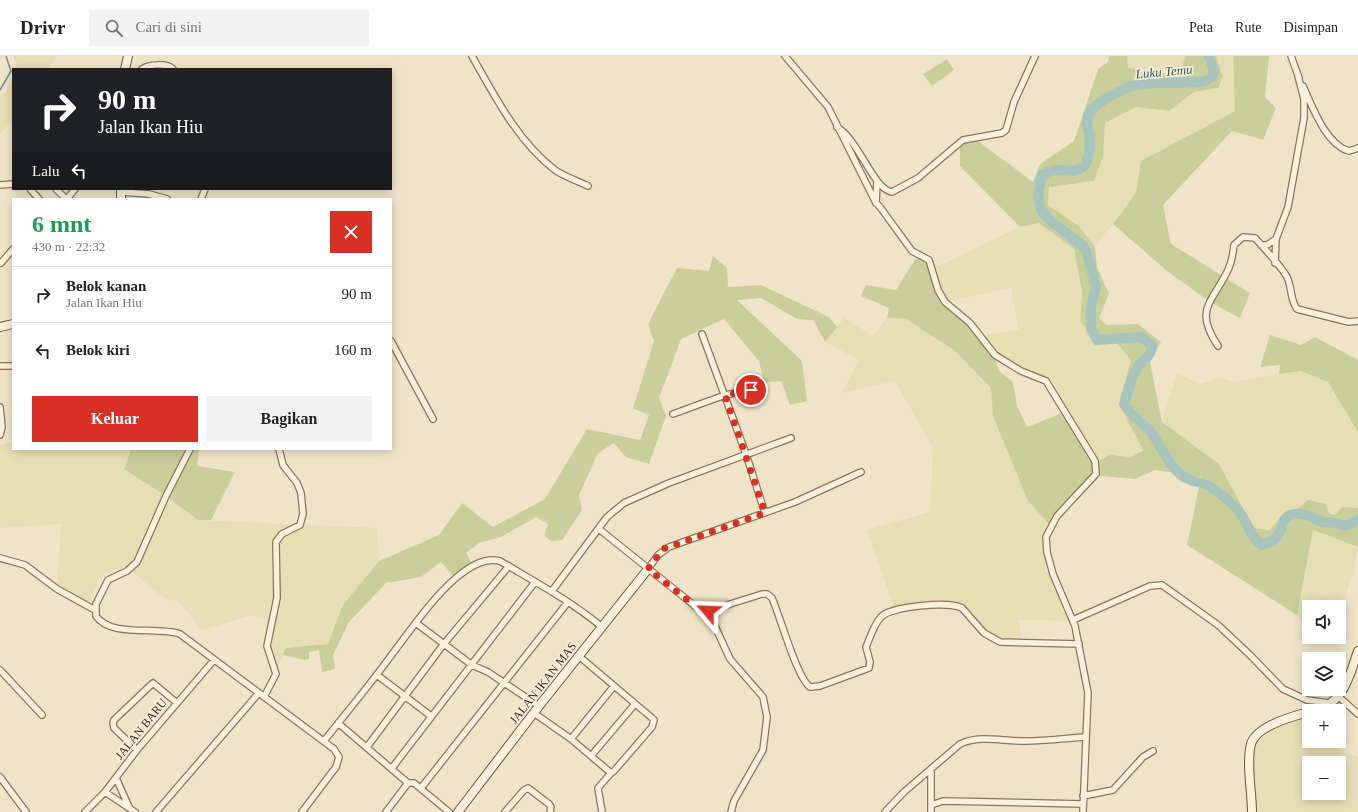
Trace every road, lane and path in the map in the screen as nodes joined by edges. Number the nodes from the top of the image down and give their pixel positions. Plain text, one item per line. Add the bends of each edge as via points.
1 (128, 56) edge
2 (472, 56) edge
3 (785, 56) edge
4 (1035, 56) edge
5 (1292, 56) edge
6 (125, 68) edge
7 (144, 68) edge
8 (171, 68) edge
9 (1298, 76) junction
10 (837, 127) junction
11 (1358, 148) edge
12 (877, 181) junction
13 (12, 184) edge
14 (0, 185) edge
15 (588, 186) dead end
16 (31, 190) edge
17 (57, 190) edge
18 (74, 190) edge
19 (121, 193) edge
20 (38, 198) edge
21 (65, 198) edge
22 (67, 198) edge
23 (163, 198) edge
24 (876, 203) junction
25 (1276, 239) junction
26 (1261, 245) junction
27 (12, 250) edge
28 (1, 263) edge
29 (1275, 263) junction
30 (1358, 321) edge
31 (12, 324) edge
32 (0, 327) edge
33 (702, 334) dead end
34 (392, 342) edge
35 (1218, 346) dead end
36 (0, 366) edge
37 (12, 366) edge
38 (757, 389) dead end
39 (725, 395) junction
40 (0, 407) edge
41 (673, 414) dead end
42 (433, 419) dead end
43 (0, 435) edge
44 (790, 438) dead end
45 (189, 450) edge
46 (279, 450) edge
47 (746, 454) junction
48 (861, 472) dead end
49 (765, 513) junction
50 (599, 529) junction
51 (0, 558) edge
52 (509, 566) junction
53 (648, 569) junction
54 (535, 582) junction
55 (552, 591) junction
56 (568, 602) junction
57 (95, 610) junction
58 (708, 611) junction
59 (1073, 620) junction
60 (416, 623) junction
61 (602, 627) junction
62 (1078, 644) junction
63 (444, 645) junction
64 (1358, 651) edge
65 (580, 656) junction
66 (214, 660) junction
67 (472, 665) junction
68 (0, 670) edge
69 (377, 675) junction
70 (504, 683) junction
71 (614, 686) junction
72 (258, 694) junction
73 (405, 696) junction
74 (264, 697) junction
75 (1339, 697) junction
76 (177, 703) junction
77 (1332, 703) joint
78 (635, 704) junction
79 (536, 710) junction
80 (1302, 714) edge
81 (1358, 714) edge
82 (42, 715) dead end
83 (431, 716) junction
84 (338, 723) junction
85 (1086, 737) junction
86 (571, 739) junction
87 (324, 741) junction
88 (367, 747) junction
89 (137, 750) junction
90 (1153, 750) dead end
91 (591, 756) junction
92 (392, 768) junction
93 (930, 769) junction
94 (611, 772) junction
95 (0, 778) edge
96 (116, 778) junction
97 (408, 783) junction
98 (421, 788) junction
99 (105, 792) junction
100 (1083, 796) junction
101 (1083, 804) junction
102 (931, 805) junction
103 (132, 810) edge
104 (26, 812) edge
105 (85, 812) edge
106 (156, 812) edge
107 (302, 812) edge
108 (386, 812) edge
109 (449, 812) edge
110 (458, 812) edge
111 (505, 812) edge
112 (550, 812) edge
113 (602, 812) edge
114 (731, 812) edge
115 (885, 812) edge
116 (931, 812) edge
117 (1083, 812) edge
118 (1252, 812) edge

1 - 6 street
2 - 15 street via 498,101 537,153 556,170
3 - 10 street via 828,107
4 - 12 street via 1014,102 1006,130 1002,133 963,140 918,178 892,192 883,188
5 - 9 street
7 - 8 street via 152,65
9 - 11 street via 1313,112 1336,144 1349,151
9 - 25 street via 1304,100 1304,118 1287,211
10 - 12 street via 844,131 858,149
10 - 24 street
12 - 24 street
13 - 14 street
16 - 20 street
17 - 21 street
18 - 22 street
19 - 23 street via 149,194
24 - 59 street via 912,251 929,260 938,290 945,302 970,323 991,351 1002,360 1043,379 1049,385 1093,456 1096,474 1057,516 1046,537 1051,569
25 - 26 street via 1272,243
25 - 29 street
26 - 29 street
26 - 35 street via 1250,237 1243,237 1237,241 1227,272 1210,299 1206,324 1208,332
27 - 28 street
29 - 30 street via 1287,276 1293,304 1297,309 1349,322
31 - 32 street
33 - 39 street
34 - 42 street
36 - 37 street
38 - 39 street
39 - 41 street
39 - 47 street
40 - 43 street
44 - 47 street
45 - 57 street via 137,562 127,571 108,580
46 - 74 street via 283,464 300,487 303,514 300,526 282,534 276,542 277,598 267,646 276,674
47 - 49 street
47 - 50 street via 624,503 606,516
48 - 49 street
49 - 53 street via 663,549
50 - 53 street
50 - 55 street
51 - 57 street via 24,566 57,589
52 - 54 street
52 - 60 street via 488,559 469,568 448,586
52 - 63 street
53 - 58 street via 698,608
53 - 61 street, JALAN IKAN MAS
54 - 55 street
54 - 67 street
55 - 56 street
56 - 61 street
56 - 70 street
57 - 66 street via 98,620 108,626 180,634
58 - 62 street via 762,594 769,595 805,682 814,688 869,668 866,647 877,623 882,616 902,609 935,605 957,606 962,608 988,636 1000,642
58 - 114 street via 730,659 763,697 767,717 763,750 734,801
59 - 62 street
59 - 77 street via 1150,586 1162,585 1218,625 1283,689 1307,700
60 - 63 street
60 - 69 street
61 - 65 street, JALAN IKAN MAS
62 - 85 street via 1088,694
63 - 67 street
63 - 73 street
64 - 75 street via 1352,671
65 - 71 street
65 - 79 street, JALAN IKAN MAS
66 - 72 street
66 - 76 street, JALAN BARU
67 - 70 street
67 - 83 street
68 - 82 street
69 - 73 street
69 - 84 street
70 - 79 street
70 - 98 street
71 - 78 street
71 - 86 street
72 - 74 street
72 - 106 street
73 - 83 street
73 - 88 street
74 - 87 street
75 - 77 street
75 - 81 street
76 - 89 street, JALAN BARU
76 - 89 street via 153,683 114,720 114,728
78 - 91 street
78 - 94 street via 654,720 654,723
79 - 86 street
79 - 110 street, JALAN IKAN MAS
80 - 118 street via 1275,722 1254,737 1250,759
83 - 92 street
84 - 87 street
84 - 88 street
85 - 93 street via 1028,741 987,738 971,740 960,744
85 - 100 street
86 - 91 street
87 - 107 street via 337,752 339,761
88 - 92 street
89 - 96 street, JALAN BARU
90 - 100 street via 1143,757 1113,790
91 - 94 street
92 - 97 street
93 - 102 street
93 - 115 street
94 - 113 street via 598,788
95 - 104 street
96 - 99 street, JALAN BARU
96 - 103 street
97 - 98 street via 414,783
97 - 108 street
98 - 109 street
99 - 103 street
99 - 105 street, JALAN BARU
100 - 101 street
101 - 102 street via 943,801
101 - 117 street
102 - 116 street
111 - 112 street via 528,788 549,804

